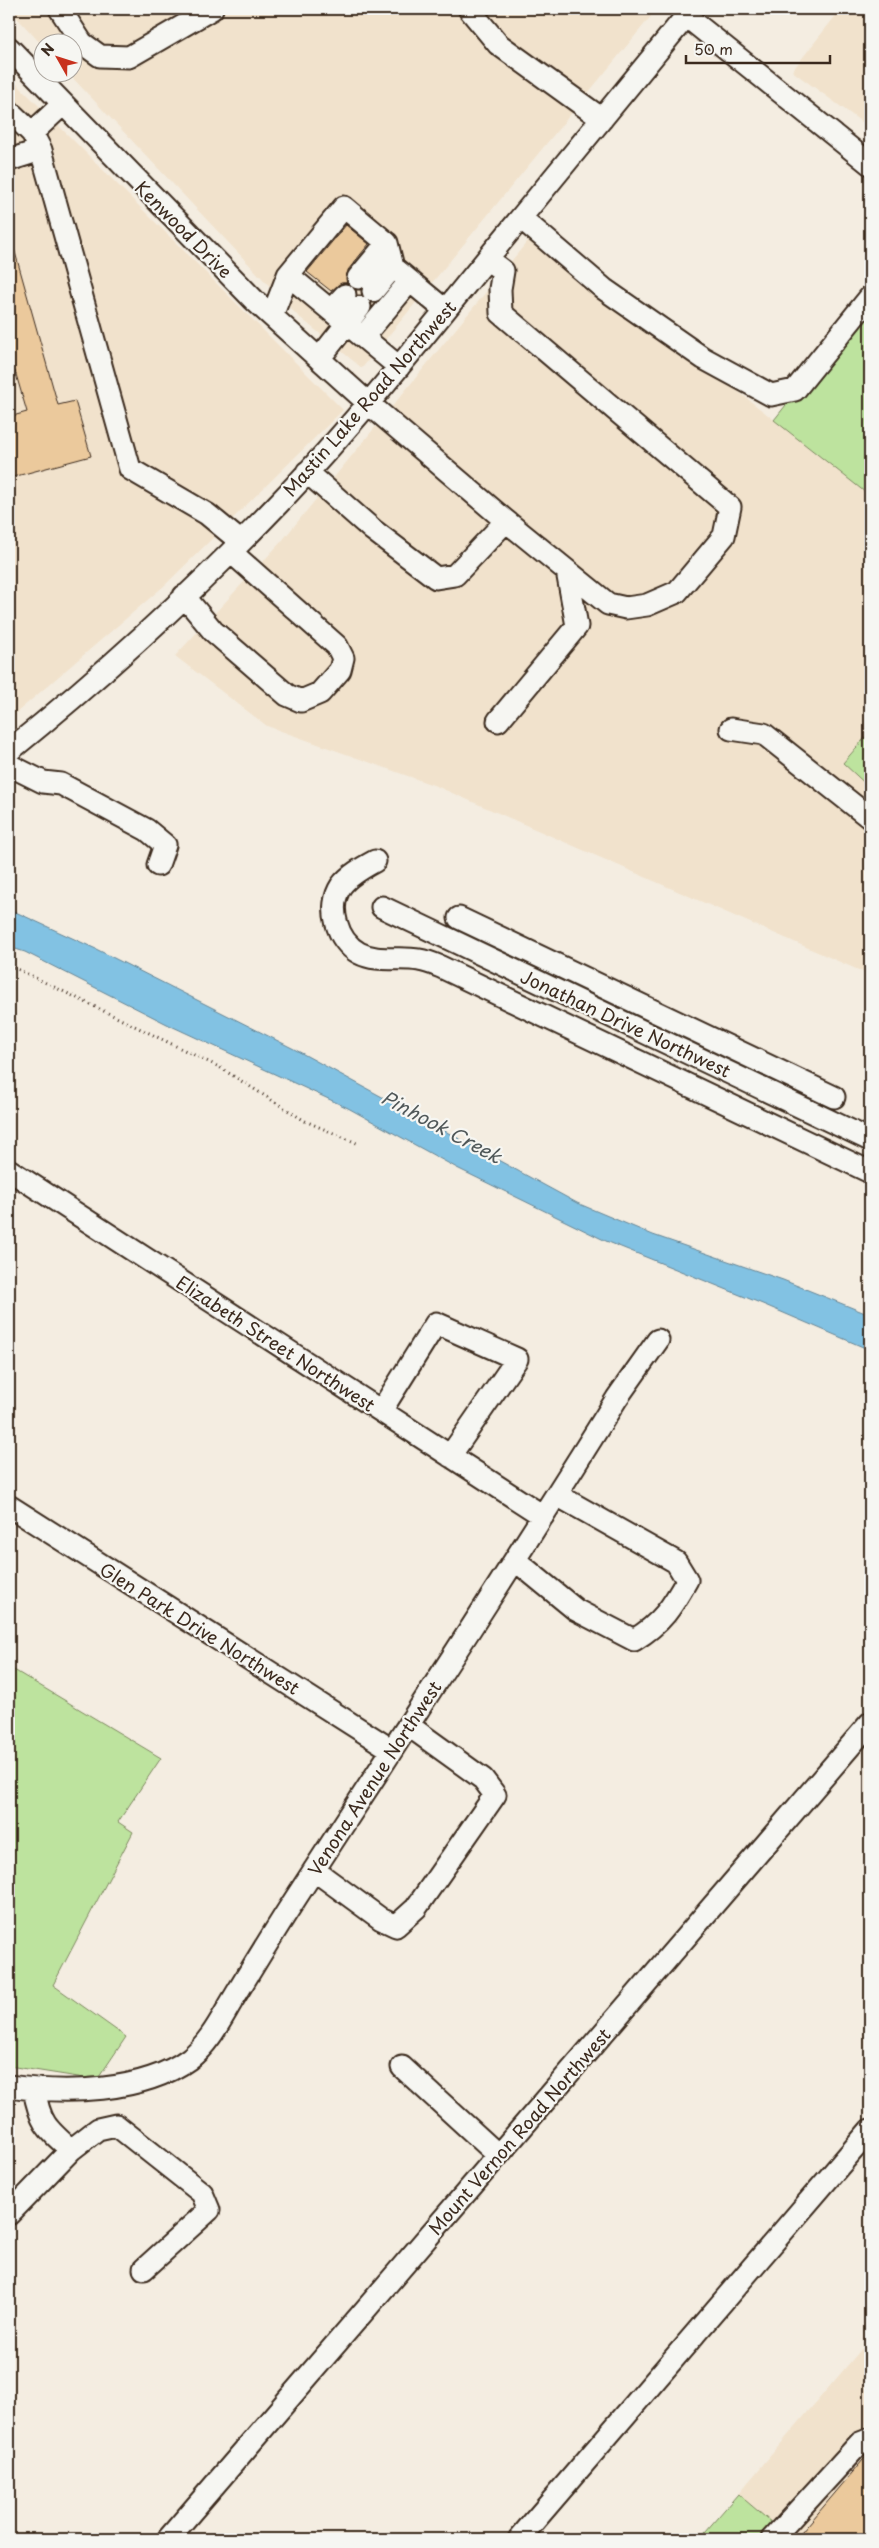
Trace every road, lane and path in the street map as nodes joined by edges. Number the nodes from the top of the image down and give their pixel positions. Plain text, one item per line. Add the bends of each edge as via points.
1 (60, 9) edge
2 (212, 9) edge
3 (469, 9) edge
4 (689, 12) edge
5 (9, 48) edge
6 (63, 104) junction
7 (9, 111) edge
8 (602, 119) junction
9 (37, 142) junction
10 (9, 160) edge
11 (870, 164) edge
12 (521, 218) junction
13 (387, 243) junction
14 (487, 259) junction
15 (393, 267) junction
16 (288, 275) junction
17 (409, 282) junction
18 (359, 293) junction
19 (870, 297) edge
20 (331, 310) junction
21 (445, 310) junction
22 (272, 316) junction
23 (355, 330) junction
24 (318, 360) junction
25 (399, 367) junction
26 (368, 403) junction
27 (307, 472) junction
28 (506, 521) junction
29 (236, 547) junction
30 (567, 570) junction
31 (184, 596) junction
32 (498, 721) dead end
33 (731, 729) dead end
34 (9, 752) edge
35 (9, 765) edge
36 (870, 818) edge
37 (375, 861) dead end
38 (158, 865) dead end
39 (382, 907) dead end
40 (459, 918) dead end
41 (479, 927) junction
42 (469, 948) junction
43 (535, 954) junction
44 (9, 965) edge
45 (457, 974) junction
46 (526, 975) junction
47 (591, 981) junction
48 (513, 1001) junction
49 (581, 1002) junction
50 (644, 1006) junction
51 (633, 1027) junction
52 (569, 1028) junction
53 (701, 1033) junction
54 (621, 1053) junction
55 (691, 1054) junction
56 (754, 1059) junction
57 (678, 1080) junction
58 (744, 1080) junction
59 (812, 1086) junction
60 (834, 1097) dead end
61 (732, 1106) junction
62 (802, 1107) junction
63 (789, 1133) junction
64 (870, 1140) edge
65 (359, 1144) dead end
66 (9, 1170) edge
67 (870, 1172) edge
68 (658, 1340) dead end
69 (380, 1411) junction
70 (450, 1456) junction
71 (557, 1495) junction
72 (9, 1506) edge
73 (543, 1516) junction
74 (515, 1560) junction
75 (870, 1723) edge
76 (408, 1725) junction
77 (392, 1750) junction
78 (314, 1870) junction
79 (402, 2067) dead end
80 (9, 2086) edge
81 (34, 2089) junction
82 (870, 2130) edge
83 (71, 2150) junction
84 (498, 2155) junction
85 (9, 2214) edge
86 (144, 2269) dead end
87 (870, 2439) edge
88 (168, 2539) edge
89 (519, 2539) edge
90 (772, 2539) edge

1 - 2 street via 82,43 100,56 129,57
3 - 8 street via 498,44
4 - 8 street, Mastin Lake Road Northwest
4 - 11 street
5 - 6 street, Kenwood Drive
6 - 9 street
6 - 22 street, Kenwood Drive
7 - 9 street
8 - 12 street, Mastin Lake Road Northwest
9 - 10 street
9 - 29 street via 130,469 207,514
12 - 14 street, Mastin Lake Road Northwest
12 - 19 street via 604,289 703,358 771,395 795,390
13 - 15 street
13 - 16 street via 344,207
13 - 18 street
14 - 21 street, Mastin Lake Road Northwest
14 - 30 street, Kenwood Drive via 503,271 501,313 730,507 724,536 677,592 647,605 626,608 608,604
15 - 17 street
15 - 18 street
16 - 20 street
16 - 22 street
17 - 21 street
17 - 23 street
18 - 20 street
18 - 23 street
20 - 23 street
21 - 25 street, Mastin Lake Road Northwest
22 - 24 street, Kenwood Drive
23 - 24 street
23 - 25 street
24 - 26 street, Kenwood Drive
25 - 26 street, Mastin Lake Road Northwest
26 - 27 street, Mastin Lake Road Northwest
26 - 28 street, Kenwood Drive
27 - 28 street via 373,530 436,578 455,575
27 - 29 street, Mastin Lake Road Northwest
28 - 30 street, Kenwood Drive
29 - 31 street, Mastin Lake Road Northwest
29 - 31 street via 337,646 342,658 340,670 320,693 301,701 287,695 213,631
30 - 32 street via 576,626
31 - 34 street, Mastin Lake Road Northwest
33 - 36 street via 764,734
35 - 38 street via 42,782 61,784 147,830 165,845
37 - 45 street via 341,886 334,908 337,926 348,944 359,953 386,960 419,960
39 - 42 street, Jonathan Drive Northwest
40 - 41 street
41 - 42 street
41 - 43 street
42 - 45 street
42 - 46 street, Jonathan Drive Northwest
43 - 46 street
43 - 47 street
44 - 65 path via 219,1067 305,1121
45 - 48 street
46 - 48 street
46 - 49 street, Jonathan Drive Northwest
47 - 49 street
47 - 50 street
48 - 52 street
49 - 51 street, Jonathan Drive Northwest
49 - 52 street
50 - 51 street
50 - 53 street
51 - 54 street
51 - 55 street, Jonathan Drive Northwest
52 - 54 street
53 - 55 street
53 - 56 street
54 - 57 street
55 - 57 street
55 - 58 street, Jonathan Drive Northwest
56 - 58 street
56 - 59 street
57 - 61 street
58 - 61 street
58 - 62 street, Jonathan Drive Northwest
59 - 60 street
59 - 62 street
61 - 63 street
62 - 63 street
62 - 64 street, Jonathan Drive Northwest
63 - 67 street
66 - 69 street, Elizabeth Street Northwest
68 - 71 street, Venona Avenue Northwest via 617,1398
69 - 70 street, Elizabeth Street Northwest
69 - 70 street via 436,1323 517,1359
70 - 73 street, Elizabeth Street Northwest
71 - 73 street, Venona Avenue Northwest
71 - 74 street via 676,1562 687,1580 672,1607 653,1628 634,1640 576,1610
72 - 77 street, Glen Park Drive Northwest
73 - 74 street, Venona Avenue Northwest
74 - 76 street, Venona Avenue Northwest
75 - 84 street, Mount Vernon Road Northwest
76 - 77 street, Venona Avenue Northwest
76 - 78 street via 483,1779 495,1795 416,1908 396,1926 381,1919
77 - 78 street, Venona Avenue Northwest
78 - 81 street, Venona Avenue Northwest via 208,2040 189,2058 161,2074 133,2083 98,2088
79 - 84 street
80 - 81 street, Venona Avenue Northwest
81 - 83 street via 38,2114 52,2133
82 - 89 street
83 - 85 street
83 - 86 street via 98,2129 116,2125 202,2192 209,2210
84 - 88 street, Mount Vernon Road Northwest
87 - 90 street via 860,2443

